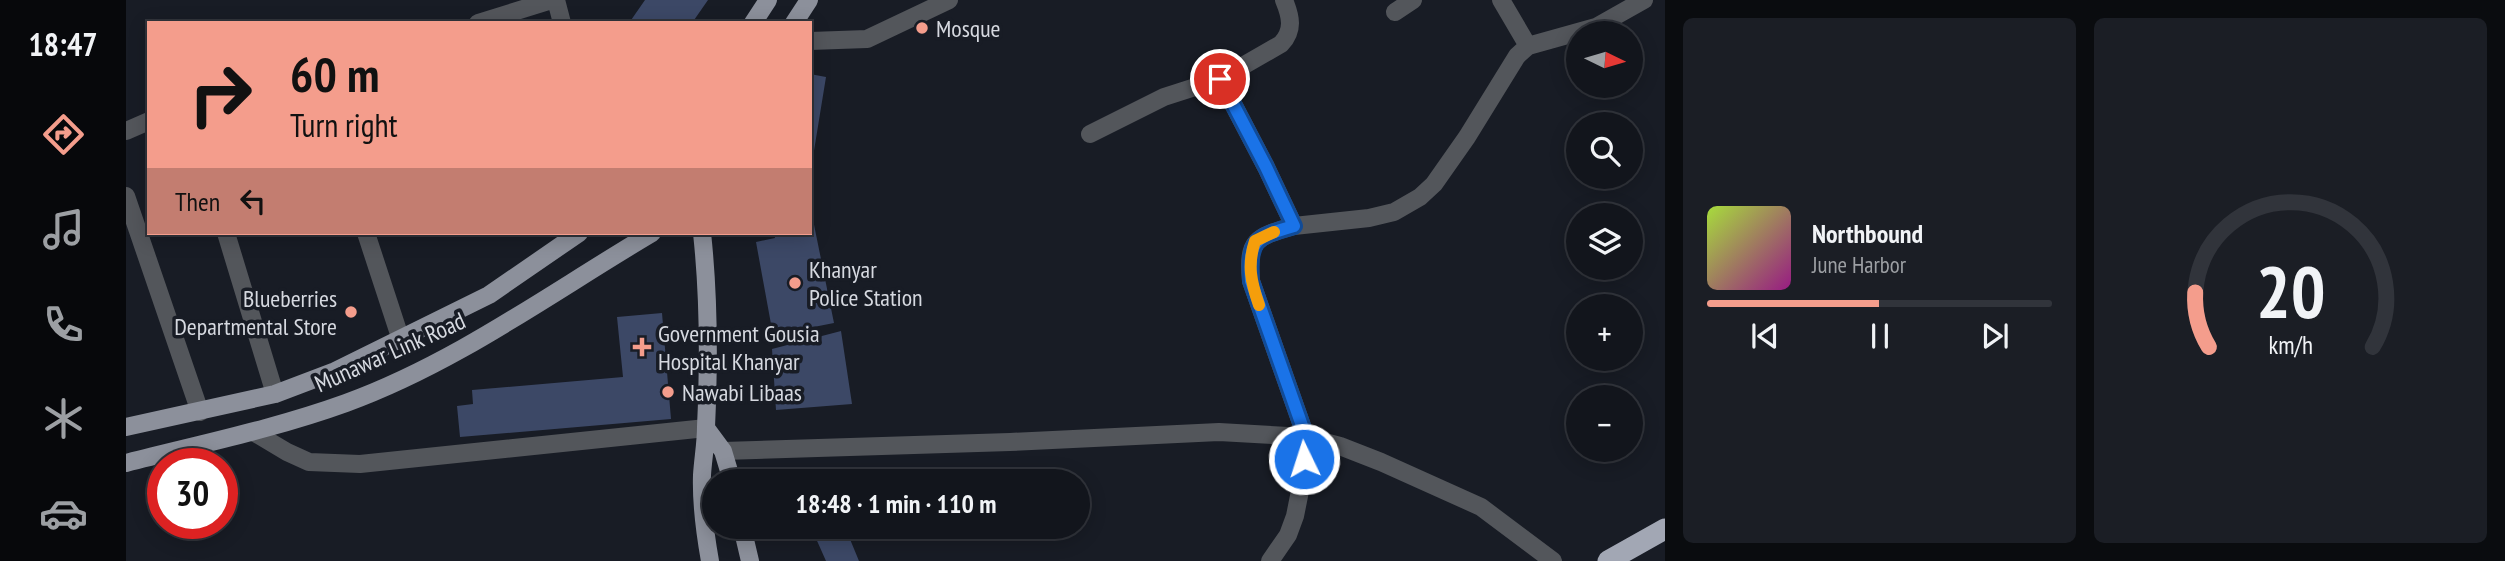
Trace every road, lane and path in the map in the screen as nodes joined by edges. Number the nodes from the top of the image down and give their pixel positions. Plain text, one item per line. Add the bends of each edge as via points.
1 (554, 0) edge
2 (768, 0) edge
3 (809, 0) edge
4 (949, 0) edge
5 (1284, 0) edge
6 (1413, 0) edge
7 (1501, 0) edge
8 (1644, 0) edge
9 (1395, 12) dead end
10 (485, 21) edge
11 (561, 21) edge
12 (754, 21) edge
13 (795, 21) edge
14 (812, 41) edge
15 (1528, 46) junction
16 (1220, 79) junction
17 (147, 122) edge
18 (126, 131) edge
19 (1090, 134) dead end
20 (126, 196) edge
21 (1294, 226) junction
22 (227, 235) edge
23 (367, 235) edge
24 (576, 235) edge
25 (649, 235) edge
26 (702, 235) edge
27 (401, 340) junction
28 (275, 394) junction
29 (200, 412) junction
30 (126, 427) edge
31 (706, 428) junction
32 (254, 433) junction
33 (1306, 437) junction
34 (723, 451) junction
35 (126, 463) edge
36 (728, 469) edge
37 (1665, 529) edge
38 (745, 539) edge
39 (710, 561) edge
40 (750, 561) edge
41 (1270, 561) edge
42 (1553, 561) edge
43 (1608, 561) edge

1 - 10 street
1 - 11 street
2 - 12 main road
3 - 13 main road
4 - 14 street via 867,39
5 - 16 street via 1291,24 1289,36
6 - 9 street
7 - 15 street
8 - 15 street via 1596,27
15 - 21 street via 1506,70 1467,136 1420,197 1394,212 1369,218
16 - 19 street via 1164,97
16 - 21 street
17 - 18 street
20 - 29 street
21 - 33 street via 1255,241 1250,268
22 - 28 street
23 - 27 street
24 - 27 main road, Munawar Link Road via 489,295
25 - 32 main road, Munawar Link Road via 501,328 418,371 348,402
26 - 31 main road via 707,277
27 - 28 main road, Munawar Link Road
28 - 29 main road, Munawar Link Road
29 - 30 main road, Munawar Link Road
31 - 32 street via 360,464 309,462
31 - 34 main road
31 - 39 main road via 702,478
32 - 35 main road, Munawar Link Road
33 - 34 street via 1219,432
33 - 41 street via 1295,516
33 - 42 street via 1381,462 1481,507
34 - 36 main road
37 - 43 highway
38 - 40 main road

